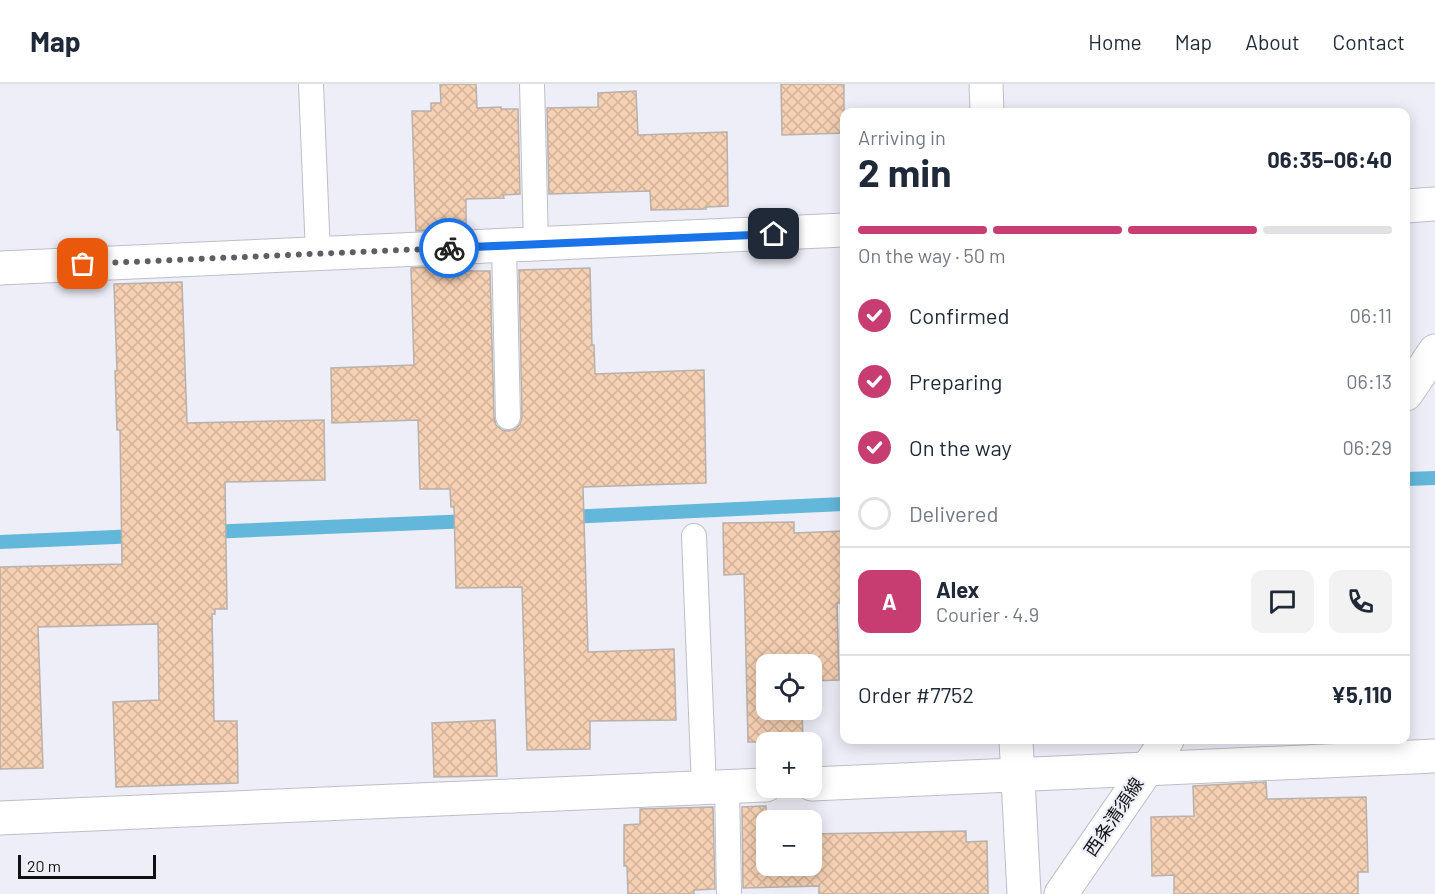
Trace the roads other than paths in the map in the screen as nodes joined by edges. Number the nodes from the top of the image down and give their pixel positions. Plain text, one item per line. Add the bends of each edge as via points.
1 (311, 84) edge
2 (532, 84) edge
3 (986, 84) edge
4 (987, 108) edge
5 (1435, 204) edge
6 (1410, 206) edge
7 (840, 230) edge
8 (536, 244) junction
9 (504, 246) junction
10 (318, 254) junction
11 (0, 268) edge
12 (1435, 351) edge
13 (1410, 388) edge
14 (508, 417) dead end
15 (694, 536) dead end
16 (1016, 744) edge
17 (1164, 744) edge
18 (1435, 756) edge
19 (1146, 770) junction
20 (1018, 775) junction
21 (822, 783) edge
22 (756, 786) edge
23 (716, 788) junction
24 (0, 818) edge
25 (729, 894) edge
26 (1024, 894) edge
27 (1061, 894) edge

1 - 10 lane
2 - 8 lane
3 - 4 street
5 - 6 street
7 - 8 street
8 - 9 street
9 - 10 street
9 - 14 lane
10 - 11 street
12 - 13 street
15 - 23 lane
16 - 20 street
17 - 19 street, 西条清須線
18 - 19 street
19 - 20 street
19 - 27 street, 西条清須線
20 - 21 street
20 - 26 street
22 - 23 street
23 - 24 street
23 - 25 lane

